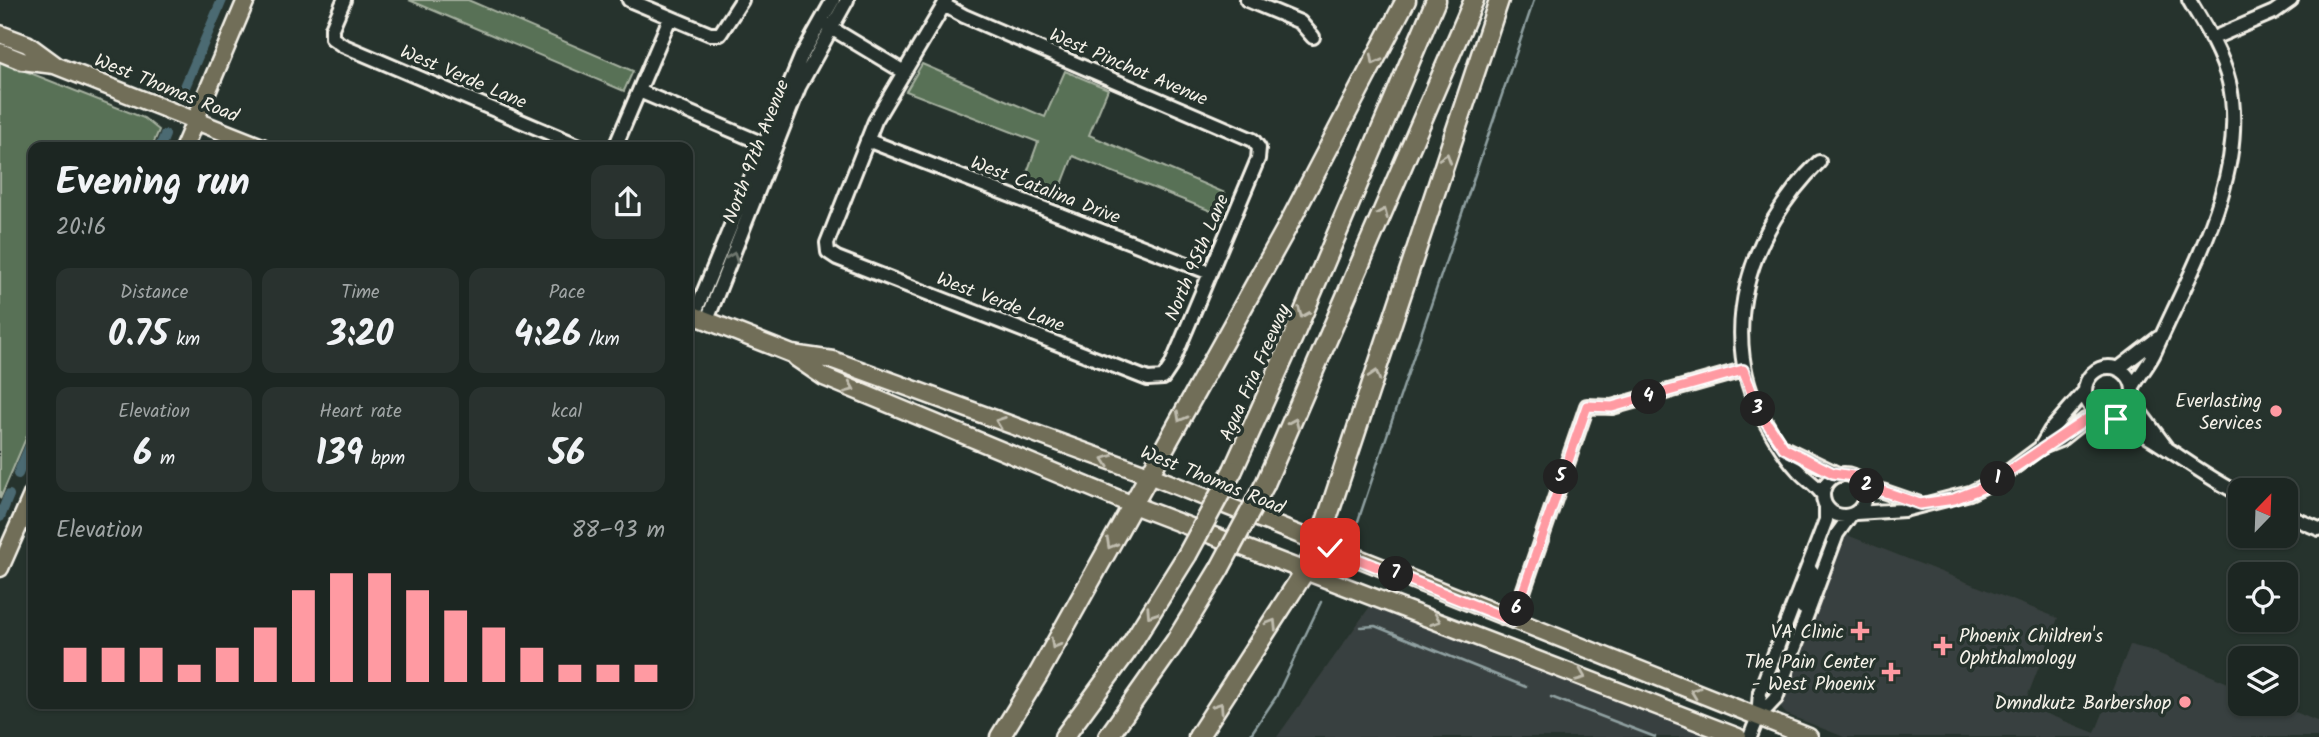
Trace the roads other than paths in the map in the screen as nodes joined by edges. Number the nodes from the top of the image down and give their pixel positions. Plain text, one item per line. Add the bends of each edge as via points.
1 (246, 0) edge
2 (344, 0) edge
3 (629, 0) edge
4 (742, 0) edge
5 (833, 0) edge
6 (847, 0) edge
7 (1247, 0) edge
8 (1406, 0) edge
9 (1436, 0) edge
10 (1474, 0) edge
11 (1499, 0) edge
12 (2189, 0) edge
13 (2291, 0) edge
14 (945, 2) edge
15 (670, 18) junction
16 (826, 25) junction
17 (0, 34) edge
18 (1313, 37) dead end
19 (2211, 39) junction
20 (0, 52) edge
21 (57, 66) junction
22 (904, 72) junction
23 (639, 91) junction
24 (195, 121) junction
25 (867, 140) junction
26 (186, 142) edge
27 (249, 142) edge
28 (570, 142) edge
29 (617, 142) edge
30 (771, 147) junction
31 (1259, 148) joint
32 (1819, 163) dead end
33 (1210, 273) junction
34 (696, 316) edge
35 (2158, 338) junction
36 (792, 354) junction
37 (2118, 369) junction
38 (1743, 370) junction
39 (1163, 378) joint
40 (2084, 392) junction
41 (2133, 392) junction
42 (2104, 415) junction
43 (2166, 447) junction
44 (1784, 448) junction
45 (2040, 448) junction
46 (1149, 475) junction
47 (1840, 475) junction
48 (1862, 484) junction
49 (2228, 487) edge
50 (1825, 501) junction
51 (28, 504) edge
52 (1920, 504) junction
53 (1133, 505) junction
54 (1870, 512) junction
55 (1853, 515) junction
56 (2298, 520) edge
57 (2319, 530) edge
58 (1319, 543) junction
59 (1836, 544) junction
60 (1808, 567) junction
61 (0, 568) edge
62 (1305, 571) junction
63 (1513, 621) junction
64 (1799, 640) junction
65 (1566, 641) junction
66 (1545, 661) junction
67 (1758, 717) junction
68 (1000, 737) edge
69 (1064, 737) edge
70 (1108, 737) edge
71 (1198, 737) edge
72 (1738, 737) edge
73 (1750, 737) edge
74 (1810, 737) edge

1 - 24 main road
2 - 28 street, West Verde Lane via 332,28 332,38 342,45
3 - 15 street
4 - 15 street via 720,34
5 - 16 street, North 97th Avenue
6 - 16 street, North 97th Avenue
7 - 18 street via 1300,22
8 -> 46 highway via 1285,231
9 -> 69 highway, Agua Fria Freeway, bridge via 1233,470 1125,654
70 -> 10 highway, bridge via 1175,642 1265,484
58 -> 11 highway
12 - 19 street
13 - 19 street
14 - 22 street
14 - 31 street, West Pinchot Avenue via 964,16 1253,140
15 - 23 street
16 - 22 street
16 - 30 street, North 97th Avenue via 801,57
17 - 21 main road, West Thomas Road via 27,44
19 - 35 street via 2229,80 2233,150 2187,282
20 - 21 main road, West Thomas Road
21 - 24 main road, West Thomas Road
22 - 25 street
23 - 29 street
23 - 30 street
24 - 26 main road
24 - 27 main road, West Thomas Road
25 - 33 street, West Catalina Drive
25 - 39 street, West Verde Lane via 827,243 828,252 1148,379
30 - 34 street, North 97th Avenue
31 - 33 street, North 95th Lane
32 - 38 street via 1780,206 1755,262 1741,313
33 - 39 street, North 95th Lane
34 - 36 main road, West Thomas Road
35 - 37 street
35 - 41 street
46 -> 36 main road, West Thomas Road via 833,360
36 -> 53 main road, West Thomas Road via 824,377
37 - 40 street via 2098,370 2088,379
37 - 41 street via 2130,380
38 - 44 street via 1760,413
38 - 63 street via 1612,407 1587,406
40 - 42 street via 2089,405
40 - 45 street
41 - 42 street via 2124,411
41 - 43 street via 2137,408
42 - 43 street
42 - 45 street via 2085,420 2060,440
43 - 49 street
44 - 47 street
44 - 50 street
45 - 52 street via 1987,486 1954,499
46 - 53 highway
46 - 58 main road, West Thomas Road
47 - 48 street via 1853,476
47 - 50 street via 1828,482
48 - 52 street
48 - 55 street via 1864,503
50 - 55 street via 1836,515
50 - 60 street via 1826,520
51 - 61 main road
52 - 54 street
53 - 62 main road, West Thomas Road
53 -> 68 highway
54 - 55 street
54 - 59 street
55 - 59 street via 1841,526
56 - 57 street
58 - 62 highway
58 - 63 main road, West Thomas Road
59 - 64 street
60 - 64 street via 1814,574
60 - 67 street via 1760,692
62 -> 66 main road, West Thomas Road
71 -> 62 highway
63 - 65 main road, West Thomas Road
64 - 67 street via 1776,698
65 - 66 main road
67 -> 65 main road, West Thomas Road
66 -> 72 main road, West Thomas Road
67 - 73 street
67 - 74 main road, West Thomas Road

